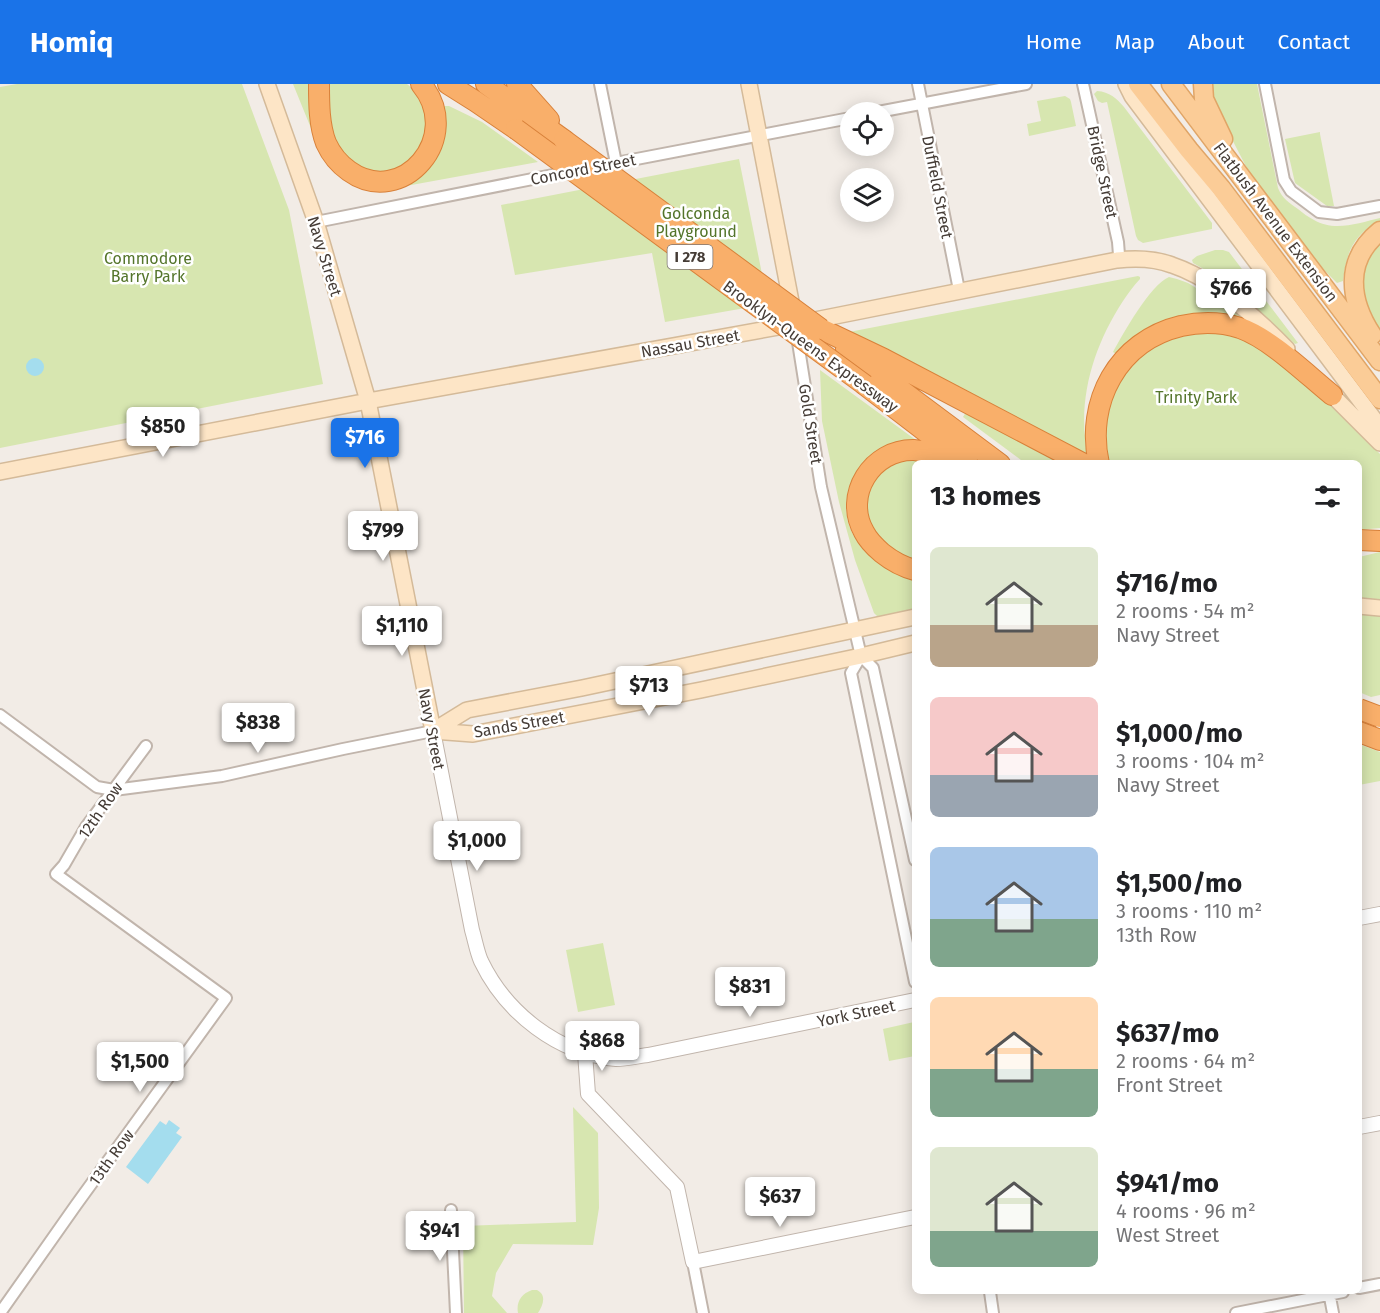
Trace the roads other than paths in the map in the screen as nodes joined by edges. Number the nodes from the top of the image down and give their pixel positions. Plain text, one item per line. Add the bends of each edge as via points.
1 (267, 84) edge
2 (319, 84) edge
3 (421, 84) edge
4 (448, 84) edge
5 (486, 84) edge
6 (517, 84) edge
7 (600, 84) edge
8 (749, 84) edge
9 (918, 84) edge
10 (1026, 84) edge
11 (1083, 84) edge
12 (1126, 84) edge
13 (1138, 84) edge
14 (1171, 84) edge
15 (1203, 84) edge
16 (1265, 84) edge
17 (922, 104) junction
18 (894, 109) edge
19 (526, 115) junction
20 (840, 120) edge
21 (759, 135) junction
22 (1228, 158) junction
23 (616, 163) junction
24 (1380, 206) edge
25 (316, 222) junction
26 (1380, 231) edge
27 (1117, 260) junction
28 (958, 290) junction
29 (795, 324) junction
30 (1380, 347) edge
31 (1380, 361) edge
32 (875, 372) junction
33 (1332, 395) junction
34 (1380, 399) edge
35 (368, 401) junction
36 (1378, 432) edge
37 (945, 460) edge
38 (964, 460) edge
39 (995, 460) edge
40 (1087, 460) edge
41 (1094, 460) edge
42 (0, 472) edge
43 (1362, 540) edge
44 (1380, 542) edge
45 (1362, 547) edge
46 (912, 569) edge
47 (1362, 606) edge
48 (1380, 608) edge
49 (912, 618) edge
50 (855, 630) junction
51 (912, 644) edge
52 (861, 656) junction
53 (1362, 710) edge
54 (0, 715) edge
55 (1380, 717) edge
56 (433, 731) junction
57 (1362, 733) edge
58 (1380, 740) edge
59 (146, 746) dead end
60 (114, 790) junction
61 (912, 846) edge
62 (56, 874) joint
63 (1380, 914) edge
64 (1362, 917) edge
65 (912, 968) edge
66 (912, 1001) edge
67 (585, 1053) junction
68 (1380, 1123) edge
69 (1362, 1126) edge
70 (451, 1210) dead end
71 (912, 1218) edge
72 (693, 1262) junction
73 (1380, 1284) edge
74 (1362, 1287) edge
75 (990, 1294) edge
76 (1324, 1294) edge
77 (1329, 1294) edge
78 (0, 1313) edge
79 (456, 1313) edge
80 (703, 1313) edge
81 (993, 1313) edge
82 (1236, 1313) edge
83 (1333, 1313) edge

1 - 25 main road, Navy Street
2 - 3 highway via 323,133 331,152 354,174 377,181 403,176 415,169 430,150 437,128 436,116
4 - 19 highway, Brooklyn-Queens Expressway / I 278 via 475,101
5 - 19 highway, Brooklyn-Queens Expressway / I 278
6 - 19 highway
7 - 23 street
8 - 21 main road, Gold Street
9 - 17 street, Duffield Street
10 - 17 street
11 - 27 street, Bridge Street via 1118,242
12 - 36 main road
13 - 34 main road, Flatbush Avenue Extension
14 - 22 main road, Flatbush Avenue Extension
15 - 22 main road via 1204,99
16 - 24 street via 1284,180 1291,191 1319,212 1328,214
17 - 18 street
17 - 28 street, Duffield Street
19 - 32 highway, Brooklyn-Queens Expressway / I 278, bridge
19 - 32 highway, Brooklyn-Queens Expressway / I 278, bridge
20 - 21 street, Concord Street
21 - 23 street, Concord Street
21 - 29 main road, Gold Street
22 - 31 main road, Flatbush Avenue Extension
23 - 25 street, Concord Street
25 - 35 main road, Navy Street
26 - 30 main road via 1363,248 1353,279 1358,308
27 - 28 main road, Nassau Street
27 - 33 main road, Nassau Street via 1163,262 1221,291 1255,317
28 - 29 main road, Nassau Street
29 - 35 main road, Nassau Street
29 - 50 street, Gold Street via 821,487
32 - 38 highway, Brooklyn-Queens Expressway / I 278
32 - 39 highway, Brooklyn-Queens Expressway / I 278
32 - 40 highway
33 - 36 main road, Nassau Street
33 - 41 highway via 1251,333 1211,323 1171,329 1137,347 1110,378 1096,422
35 - 42 main road, Nassau Street
35 - 56 main road, Navy Street
37 - 46 highway via 922,451 890,454 871,468 861,484 856,502 864,532 888,558
43 - 44 highway
44 - 45 main road
47 - 48 main road
49 - 50 main road, Sands Street
50 - 52 street, Gold Street
50 - 56 main road, Sands Street via 467,710
51 - 52 main road, Sands Street
52 - 56 main road, Sands Street via 473,734
52 - 61 street, Gold Street via 873,668
52 - 65 street, Gold Street via 851,673
53 - 55 highway, bridge
54 - 60 street via 97,787
56 - 60 street via 233,774
56 - 67 street, Navy Street via 480,959 497,989 521,1015 559,1042
57 - 58 highway
59 - 60 street, 12th Row
60 - 62 street, 12th Row
62 - 78 street, 13th Row via 226,998
63 - 64 street
66 - 67 street, York Street via 648,1055 618,1059
67 - 72 street via 588,1094 677,1187
68 - 69 street
70 - 79 street
71 - 72 street
72 - 80 street
73 - 74 street
75 - 81 street
76 - 82 street
77 - 83 street

